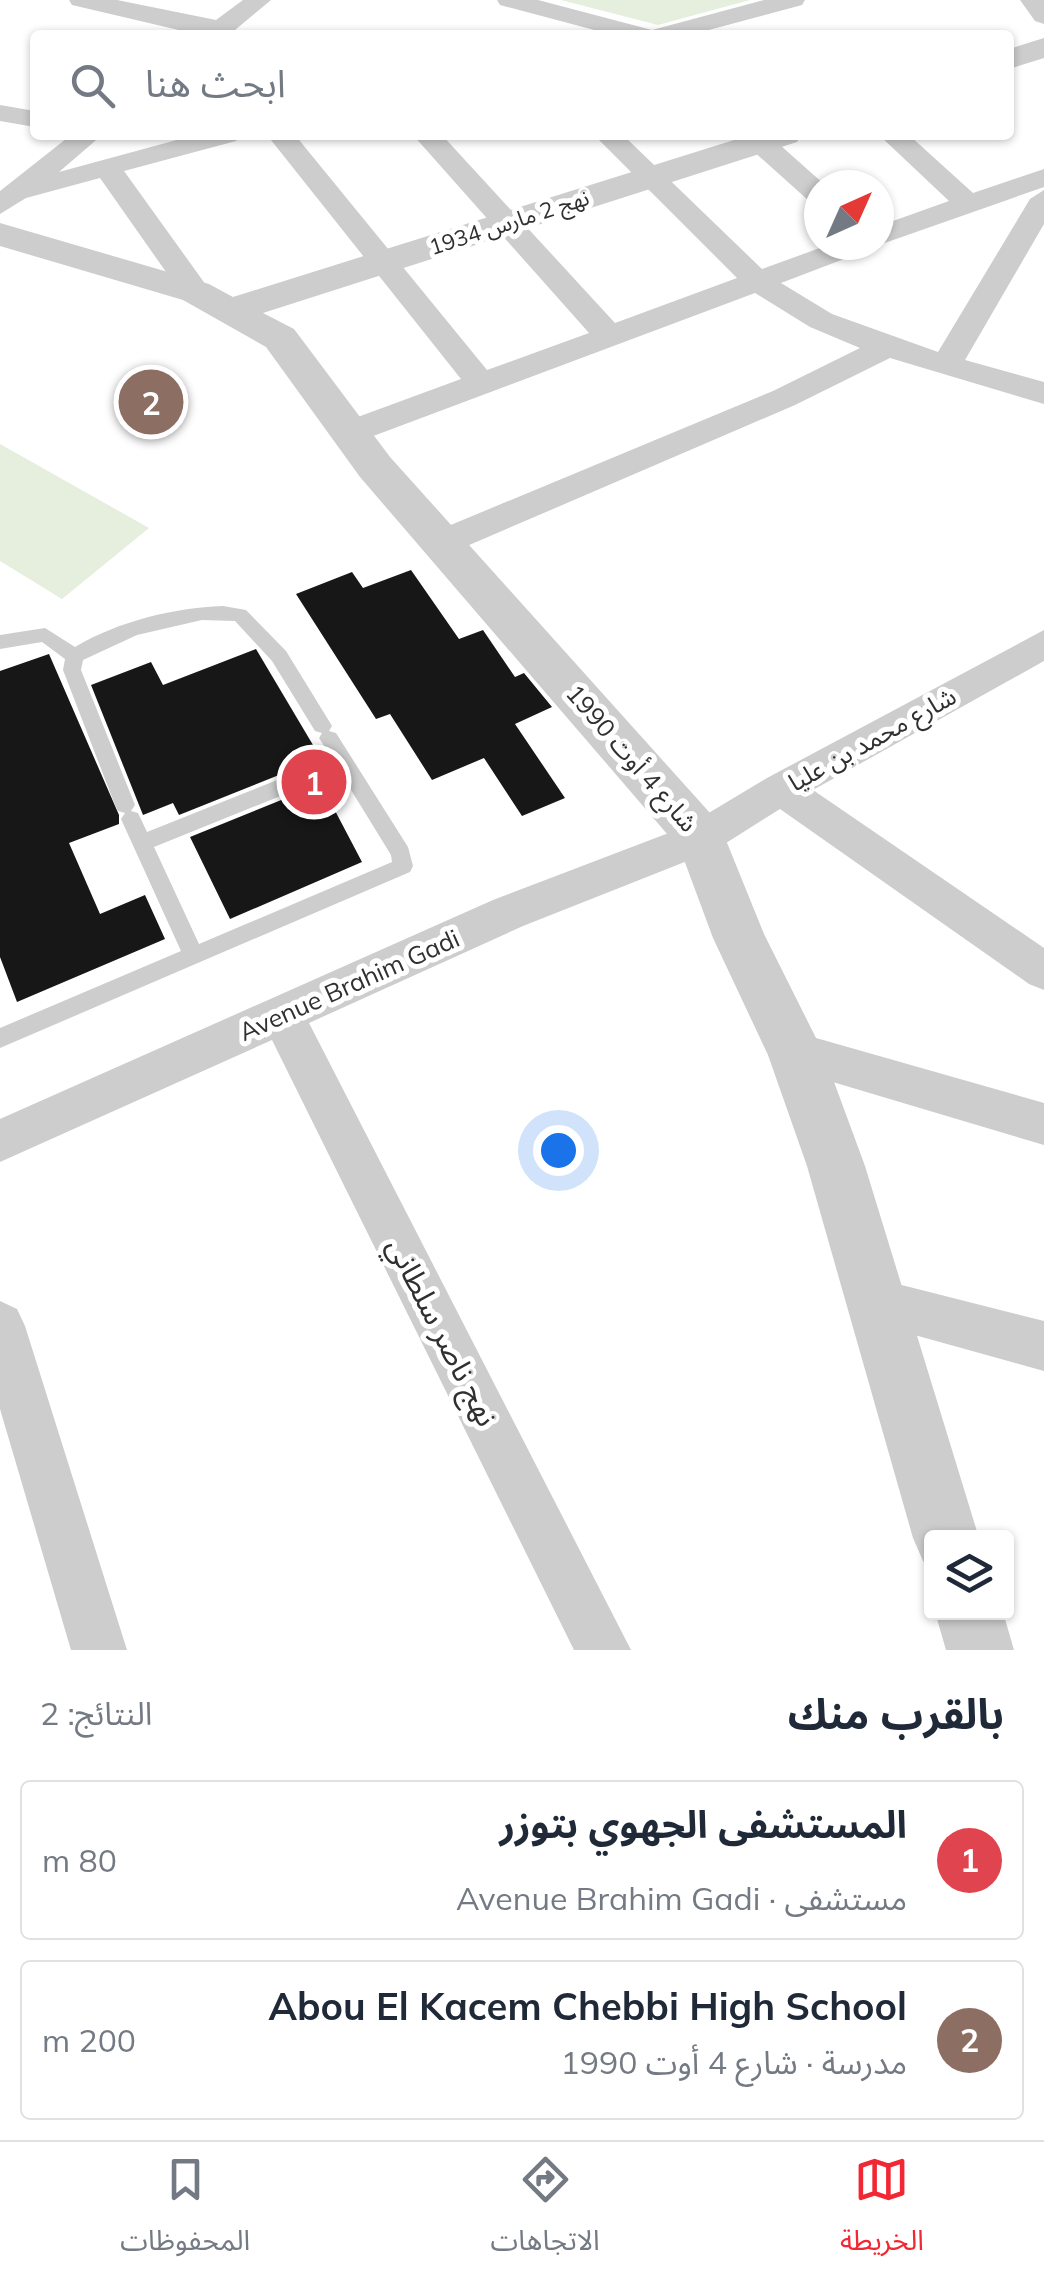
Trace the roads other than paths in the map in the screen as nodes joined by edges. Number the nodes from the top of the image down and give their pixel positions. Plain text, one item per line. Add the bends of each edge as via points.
1 (81, 0) edge
2 (259, 0) edge
3 (510, 0) edge
4 (793, 0) edge
5 (1032, 0) edge
6 (1044, 16) edge
7 (592, 22) junction
8 (208, 30) edge
9 (220, 30) edge
10 (567, 30) edge
11 (623, 30) edge
12 (680, 30) edge
13 (0, 113) edge
14 (30, 119) edge
15 (82, 140) edge
16 (209, 140) edge
17 (284, 140) edge
18 (431, 140) edge
19 (613, 140) edge
20 (770, 140) edge
21 (774, 140) edge
22 (898, 140) edge
23 (109, 170) junction
24 (804, 176) edge
25 (650, 177) junction
26 (1044, 177) edge
27 (1044, 198) edge
28 (970, 205) junction
29 (5, 210) edge
30 (506, 224) junction
31 (894, 231) edge
32 (815, 260) edge
33 (382, 263) junction
34 (758, 281) junction
35 (215, 300) junction
36 (609, 336) junction
37 (890, 346) junction
38 (948, 362) junction
39 (481, 383) junction
40 (1044, 393) edge
41 (348, 433) junction
42 (441, 543) junction
43 (0, 642) edge
44 (1042, 648) edge
45 (75, 656) junction
46 (343, 762) junction
47 (781, 789) junction
48 (701, 838) junction
49 (142, 843) junction
50 (193, 954) junction
51 (1044, 971) edge
52 (282, 1015) junction
53 (0, 1038) edge
54 (795, 1052) junction
55 (1044, 1124) edge
56 (0, 1140) edge
57 (874, 1302) junction
58 (0, 1326) edge
59 (1044, 1346) edge
60 (944, 1530) edge
61 (971, 1620) edge
62 (99, 1650) edge
63 (603, 1650) edge
64 (980, 1650) edge

1 - 8 street
2 - 9 street
3 - 7 street
4 - 12 street
5 - 6 street
7 - 10 street
7 - 11 street
13 - 14 street
15 - 29 street
16 - 23 street
17 - 33 street
18 - 30 street
19 - 25 street
20 - 25 street, نهج 2 مارس 1934
21 - 24 street
22 - 28 street
23 - 29 street
23 - 35 street
25 - 30 street, نهج 2 مارس 1934
25 - 34 street
26 - 28 street
27 - 38 street
28 - 31 street
29 - 35 street, شارع 4 أوت 1990
30 - 33 street, نهج 2 مارس 1934
30 - 36 street
32 - 34 street
33 - 35 street, نهج 2 مارس 1934
33 - 39 street
34 - 36 street
34 - 37 street via 794,306
35 - 41 street, شارع 4 أوت 1990 via 265,326 294,353
36 - 39 street
37 - 38 street
37 - 42 street via 784,398
38 - 40 street
39 - 41 street
41 - 42 street, شارع 4 أوت 1990
42 - 48 street, شارع 4 أوت 1990
43 - 45 lane via 45,635
44 - 47 street, شارع محمد بن عليا
45 - 46 lane via 102,640 205,612 240,615 279,656
45 - 49 lane via 72,670 84,706
46 - 49 lane
46 - 50 lane via 403,866
47 - 48 street, شارع محمد بن عليا
47 - 51 street
48 - 52 street, Avenue Brahim Gadi via 508,913
48 - 54 street, شارع 4 أوت 1990
49 - 50 lane
50 - 53 lane
52 - 56 street, Avenue Brahim Gadi
52 - 63 street, نهج ناصر سلطاني
54 - 55 street
54 - 57 street, شارع 4 أوت 1990
57 - 59 street
57 - 60 street, شارع 4 أوت 1990
58 - 62 street
61 - 64 street

